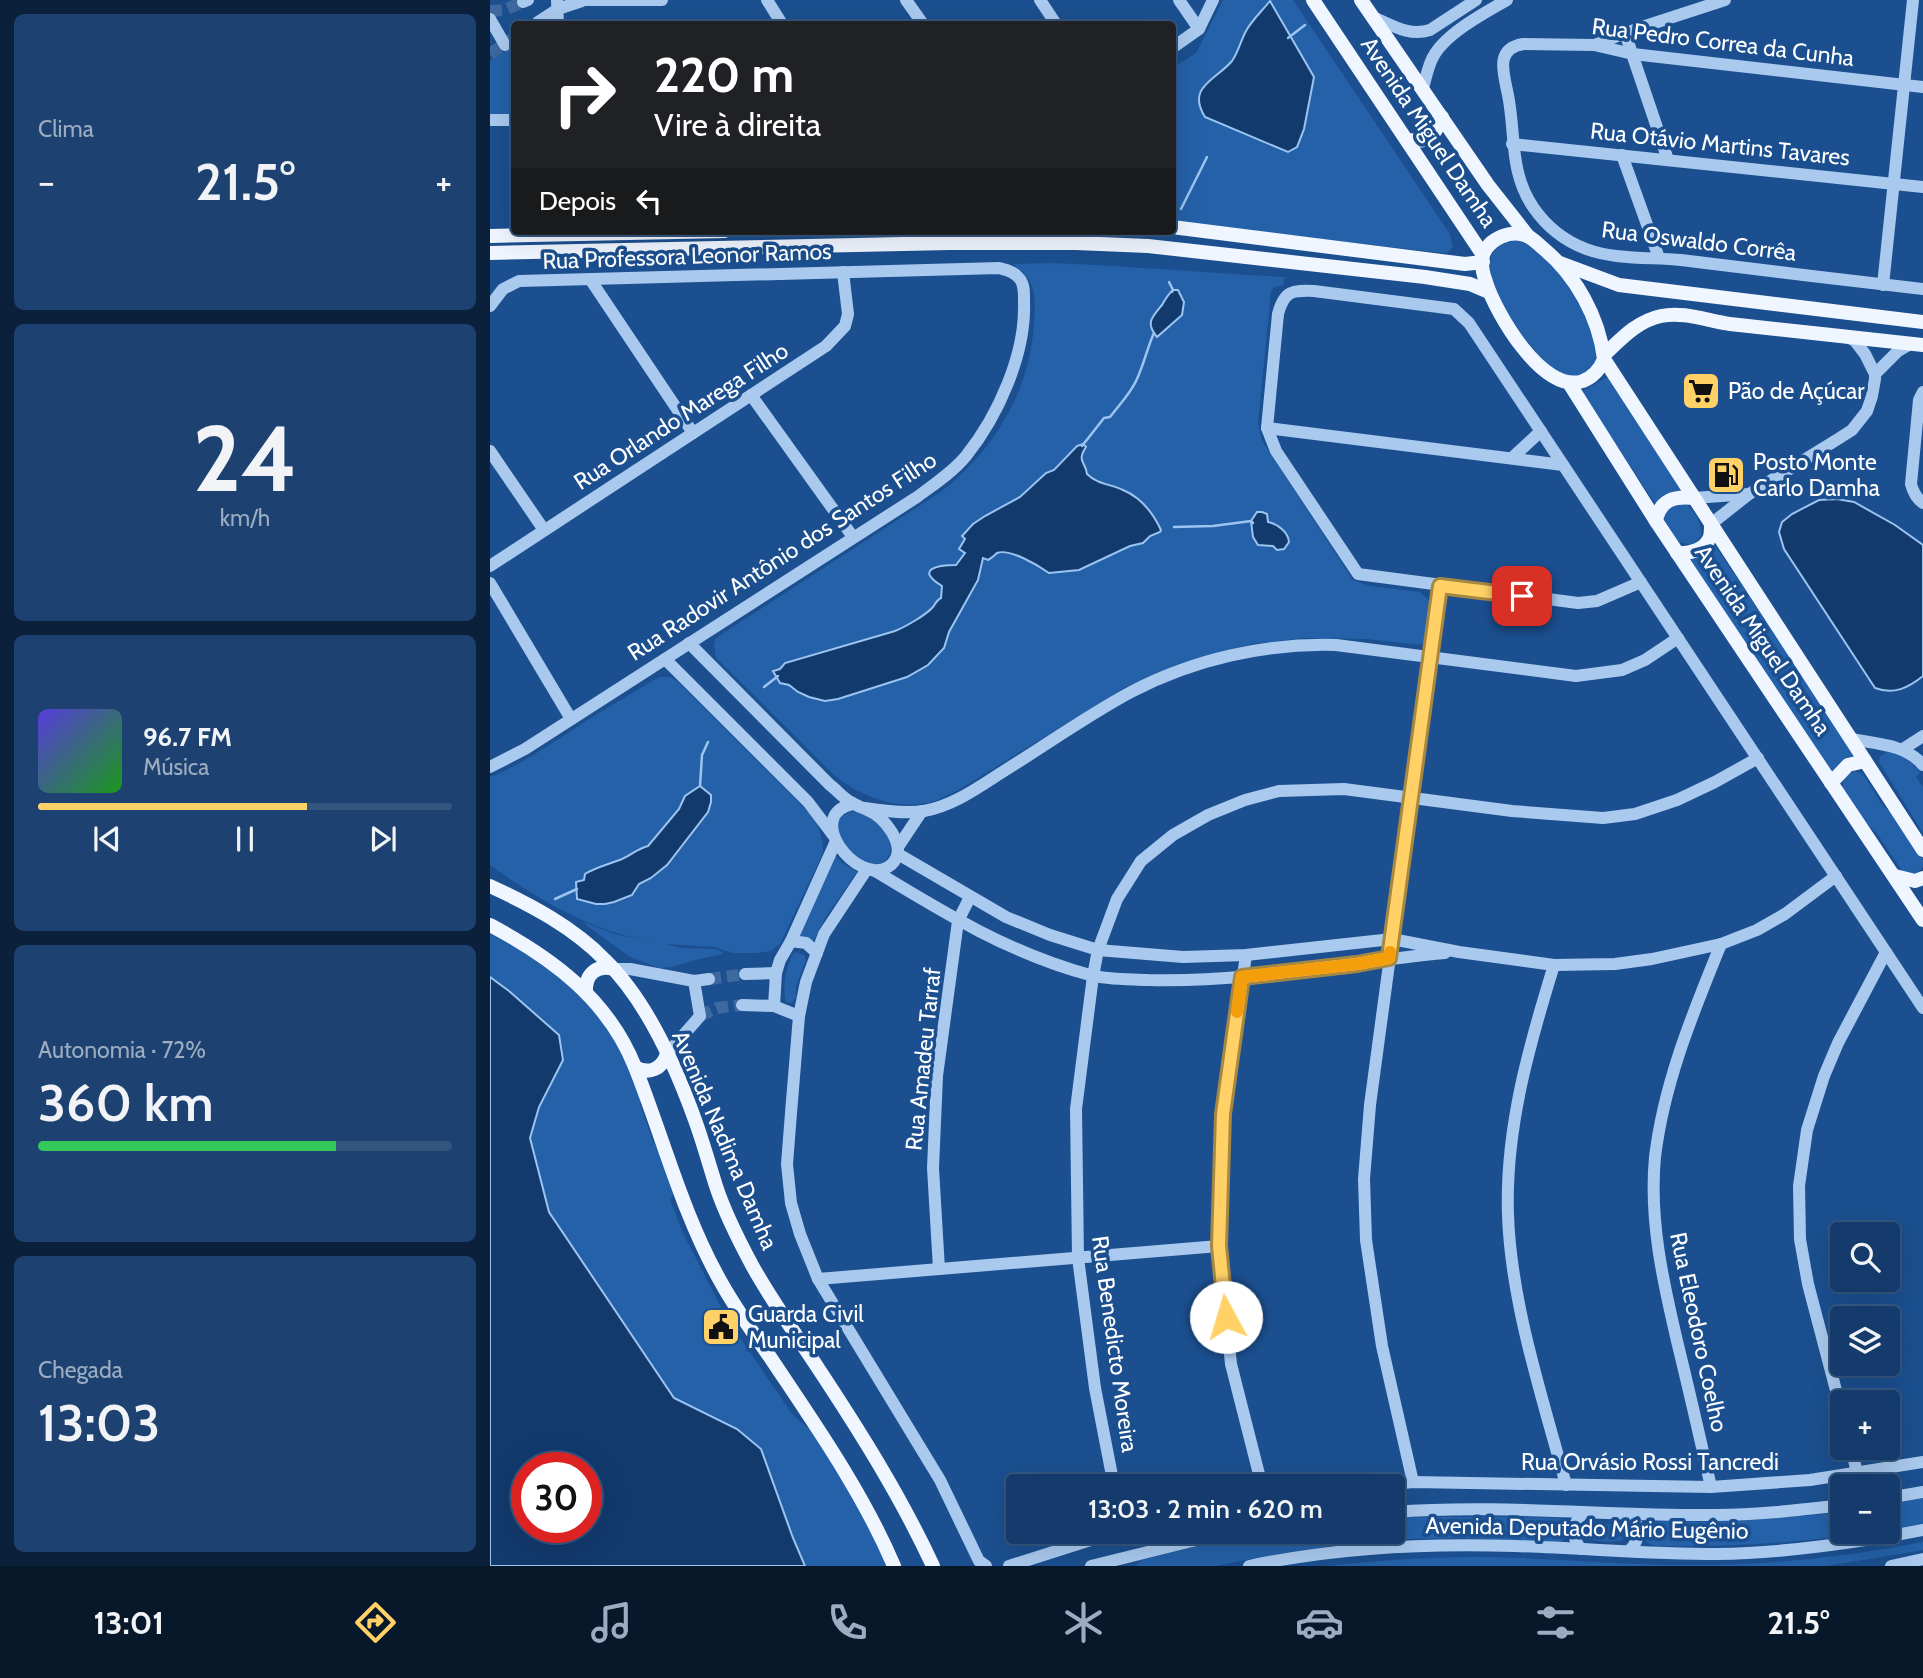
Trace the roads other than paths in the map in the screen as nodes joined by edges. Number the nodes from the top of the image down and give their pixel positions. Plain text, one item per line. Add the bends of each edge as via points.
1 (581, 0) edge
2 (662, 0) edge
3 (906, 0) edge
4 (1040, 0) edge
5 (1179, 0) edge
6 (1213, 0) edge
7 (1313, 0) edge
8 (1361, 0) edge
9 (1476, 0) edge
10 (1507, 0) edge
11 (1725, 0) edge
12 (1913, 0) edge
13 (771, 2) edge
14 (1492, 4) edge
15 (557, 5) edge
16 (1373, 18) junction
17 (490, 19) edge
18 (539, 21) edge
19 (780, 21) edge
20 (921, 21) edge
21 (1054, 21) edge
22 (1199, 29) junction
23 (1430, 30) junction
24 (1625, 33) junction
25 (505, 45) dead end
26 (1176, 45) edge
27 (1517, 45) joint
28 (1594, 45) junction
29 (1440, 46) junction
30 (1633, 54) junction
31 (1903, 85) junction
32 (1923, 87) edge
33 (1423, 88) junction
34 (1442, 117) junction
35 (490, 120) edge
36 (511, 120) edge
37 (1408, 140) junction
38 (1512, 144) junction
39 (1622, 155) junction
40 (1668, 160) junction
41 (1894, 184) junction
42 (1923, 187) edge
43 (1176, 228) edge
44 (534, 235) edge
45 (710, 235) edge
46 (721, 235) edge
47 (490, 236) edge
48 (1081, 237) edge
49 (1529, 237) junction
50 (715, 248) junction
51 (490, 253) edge
52 (1659, 258) junction
53 (1483, 259) junction
54 (1559, 262) junction
55 (843, 272) junction
56 (1019, 277) joint
57 (590, 279) junction
58 (1883, 285) junction
59 (1923, 289) edge
60 (1489, 292) junction
61 (490, 306) edge
62 (1923, 322) edge
63 (1849, 338) junction
64 (1619, 342) junction
65 (1917, 344) edge
66 (1604, 357) junction
67 (1875, 374) junction
68 (1569, 383) junction
69 (1620, 383) junction
70 (1923, 392) edge
71 (751, 395) junction
72 (1267, 428) junction
73 (1541, 431) junction
74 (692, 433) junction
75 (490, 451) edge
76 (1512, 458) junction
77 (1563, 465) junction
78 (1749, 494) junction
79 (1694, 498) junction
80 (1920, 500) edge
81 (1656, 521) junction
82 (1711, 524) junction
83 (544, 530) junction
84 (853, 537) junction
85 (1678, 553) junction
86 (490, 566) edge
87 (490, 583) edge
88 (1641, 583) junction
89 (1440, 586) junction
90 (1678, 638) junction
91 (689, 643) junction
92 (1431, 656) junction
93 (665, 659) junction
94 (571, 719) junction
95 (1923, 736) edge
96 (1851, 739) junction
97 (1896, 748) junction
98 (1758, 758) junction
99 (1865, 761) junction
100 (1923, 765) edge
101 (490, 767) edge
102 (1831, 783) junction
103 (1411, 798) junction
104 (859, 806) junction
105 (922, 811) junction
106 (835, 838) junction
107 (898, 850) junction
108 (1923, 850) edge
109 (871, 870) junction
110 (1836, 876) junction
111 (1895, 876) junction
112 (1923, 878) edge
113 (490, 886) edge
114 (970, 897) junction
115 (1923, 919) edge
116 (958, 921) junction
117 (490, 925) edge
118 (1392, 939) junction
119 (791, 941) junction
120 (1721, 944) junction
121 (1098, 950) junction
122 (1459, 952) junction
123 (1886, 952) junction
124 (817, 953) junction
125 (1246, 955) junction
126 (1389, 958) junction
127 (1555, 965) junction
128 (614, 969) junction
129 (776, 973) junction
130 (745, 974) tunnel mouth
131 (1093, 976) junction
132 (1242, 977) junction
133 (709, 979) tunnel mouth
134 (694, 981) junction
135 (586, 992) junction
136 (741, 1005) tunnel mouth
137 (774, 1006) junction
138 (1923, 1008) edge
139 (799, 1016) junction
140 (667, 1054) junction
141 (635, 1067) junction
142 (1219, 1246) junction
143 (1078, 1258) junction
144 (939, 1269) junction
145 (818, 1279) junction
146 (1836, 1390) edge
147 (1854, 1460) edge
148 (1923, 1462) edge
149 (1857, 1473) junction
150 (1112, 1474) edge
151 (1259, 1474) edge
152 (1413, 1482) junction
153 (1405, 1483) edge
154 (1566, 1485) junction
155 (1711, 1487) junction
156 (1923, 1492) edge
157 (1900, 1496) edge
158 (1830, 1507) edge
159 (1405, 1512) edge
160 (1583, 1513) junction
161 (1629, 1514) junction
162 (1923, 1530) edge
163 (1074, 1544) edge
164 (1191, 1544) edge
165 (1581, 1549) junction
166 (1629, 1551) junction
167 (1923, 1559) edge
168 (1133, 1560) edge
169 (1113, 1564) edge
170 (894, 1566) edge
171 (933, 1566) edge
172 (986, 1566) edge
173 (1009, 1566) edge
174 (1091, 1566) edge
175 (1250, 1566) edge
176 (1891, 1566) edge

1 - 2 street
1 - 15 street
3 - 20 street
4 - 21 street
5 - 22 street
6 - 22 street
7 - 37 main road, Avenida Miguel Damha
8 - 16 main road, Avenida Miguel Damha
9 - 23 street
10 - 14 street
11 - 24 street
12 - 31 street
13 - 19 street
14 - 29 street
15 - 18 street
16 - 23 street via 1415,33
16 - 33 main road, Avenida Miguel Damha
17 - 25 street
22 - 26 street
23 - 29 street
24 - 28 street
24 - 30 street
27 - 28 street, Rua Pedro Correa da Cunha
27 - 38 street, Rua Oswaldo Corrêa via 1503,60
28 - 30 street, Rua Pedro Correa da Cunha
29 - 33 street
30 - 31 street, Rua Pedro Correa da Cunha
30 - 40 street
31 - 32 street, Rua Pedro Correa da Cunha
31 - 41 street
33 - 34 main road, Avenida Miguel Damha
34 - 37 main road via 1433,136 1419,142
34 - 49 main road, Avenida Miguel Damha
35 - 36 street
37 - 53 main road, Avenida Miguel Damha
38 - 39 street, Rua Otávio Martins Tavares
38 - 52 street, Rua Oswaldo Corrêa via 1521,184 1551,228 1600,253
39 - 40 street, Rua Otávio Martins Tavares
39 - 52 street
40 - 41 street, Rua Otávio Martins Tavares
41 - 42 street, Rua Otávio Martins Tavares
41 - 58 street
43 - 53 main road via 1465,264
44 - 47 main road
45 - 50 main road
46 - 50 main road
48 - 50 main road
48 - 60 main road via 1411,276 1470,284
49 - 53 main road via 1507,235 1491,244
49 - 54 main road, Avenida Miguel Damha
50 - 51 main road
52 - 58 street, Rua Oswaldo Corrêa
53 - 60 main road
54 - 62 main road via 1619,285
54 - 66 main road, Avenida Miguel Damha via 1588,306
55 - 56 street, Rua Professora Leonor Ramos via 999,268
55 - 57 street, Rua Professora Leonor Ramos
55 - 71 street, Rua Orlando Marega Filho via 845,326 826,346
56 - 84 street, Rua Radovir Antônio dos Santos Filho via 1024,290 1022,331 1009,379 985,427 965,457 943,478
57 - 61 street, Rua Professora Leonor Ramos via 519,281 503,289
57 - 74 street
58 - 59 street, Rua Oswaldo Corrêa
60 - 68 main road via 1526,351 1556,378
63 - 64 main road via 1674,314 1645,321
63 - 65 main road
63 - 67 street via 1861,348
64 - 66 main road
64 - 69 main road
65 - 67 street via 1898,351
66 - 68 main road via 1595,374
66 - 69 main road, Avenida Miguel Damha
67 - 78 street via 1870,403 1852,430
68 - 81 main road, Avenida Miguel Damha
69 - 79 main road, Avenida Miguel Damha
70 - 80 street via 1912,471 1912,491
71 - 74 street, Rua Orlando Marega Filho
71 - 84 street
72 - 73 street via 1278,314 1287,295 1296,290 1454,309
72 - 76 street
72 - 89 street via 1276,450 1358,574
73 - 76 street
73 - 77 street
74 - 83 street, Rua Orlando Marega Filho
75 - 83 street
76 - 77 street
77 - 88 street
78 - 79 street
78 - 82 street
79 - 81 main road via 1668,501
79 - 82 main road, Avenida Miguel Damha
81 - 85 main road, Avenida Miguel Damha
82 - 85 main road via 1710,537 1703,545
82 - 96 main road, Avenida Miguel Damha
83 - 86 street, Rua Orlando Marega Filho
84 - 91 street, Rua Radovir Antônio dos Santos Filho
85 - 102 main road, Avenida Miguel Damha
87 - 94 street
88 - 89 street via 1597,601 1578,603
88 - 90 street
89 - 92 street
90 - 92 street via 1622,670 1576,676
90 - 98 street
91 - 93 street, Rua Radovir Antônio dos Santos Filho
91 - 104 street via 830,785
92 - 103 street
92 - 105 street via 1301,644 1218,658 1130,693 976,789
93 - 94 street, Rua Radovir Antônio dos Santos Filho
93 - 106 street via 808,802
94 - 101 street, Rua Radovir Antônio dos Santos Filho
95 - 97 street
96 - 97 street
96 - 99 main road, Avenida Miguel Damha
97 - 99 street via 1878,751
97 - 100 street
98 - 103 street, Rua Benedicto Moreira via 1690,794 1634,814 1603,818
98 - 110 street
99 - 102 main road via 1848,765
99 - 108 main road, Avenida Miguel Damha
102 - 111 main road, Avenida Miguel Damha
103 - 118 street
103 - 121 street, Rua Benedicto Moreira via 1344,789 1279,791 1208,814 1141,861 1116,899
104 - 105 street
104 - 106 street via 837,811 831,827
104 - 107 street via 888,825
105 - 107 street
106 - 109 street via 855,863
106 - 119 street
107 - 109 street via 887,868
107 - 114 street
109 - 116 street
109 - 124 street via 824,934
110 - 120 street via 1758,930
110 - 123 street
111 - 112 main road via 1915,881
111 - 115 main road, Avenida Miguel Damha
113 - 128 main road, Avenida Nadima Damha via 566,928
114 - 116 street, Rua Amadeu Tarraf
114 - 121 street via 1006,917
116 - 131 street via 1038,958
116 - 144 street, Rua Amadeu Tarraf via 937,1076 933,1168
117 - 135 main road via 550,960
118 - 122 street
118 - 125 street
118 - 126 street
119 - 124 street via 806,943
119 - 129 street
120 - 127 street via 1628,962
120 - 155 street, Rua Eleodoro Coelho via 1674,1068 1655,1158 1654,1196 1660,1266
121 - 125 street via 1183,957
121 - 131 street, Rua Benedicto Moreira
122 - 126 street
122 - 127 street
123 - 138 street
123 - 146 street via 1824,1076 1807,1130 1799,1186 1800,1239 1808,1284
124 - 139 street
125 - 132 street
126 - 132 street
126 - 152 street via 1370,1105 1364,1179 1366,1240 1382,1346
127 - 154 street via 1518,1099 1508,1214 1519,1299
128 - 134 street
128 - 135 main road via 593,971
128 - 140 main road, Avenida Nadima Damha
129 - 130 street
129 - 137 street
131 - 132 street via 1177,981
131 - 143 street, Rua Benedicto Moreira via 1076,1109
132 - 142 street via 1223,1114
133 - 134 street
134 - 140 street via 700,1016
135 - 141 main road via 613,1024
136 - 137 street
137 - 139 street
139 - 145 street via 787,1164 791,1203
140 - 141 main road via 656,1069
140 - 171 main road, Avenida Nadima Damha via 720,1198 754,1270 881,1466
141 - 170 main road via 706,1256 849,1478
142 - 143 street
142 - 151 street via 1231,1364
143 - 144 street
143 - 150 street, Rua Benedicto Moreira
144 - 145 street
145 - 172 street via 940,1480
147 - 149 street
148 - 149 street, Rua Orvásio Rossi Tancredi
149 - 155 street, Rua Orvásio Rossi Tancredi
152 - 153 street, Rua Orvásio Rossi Tancredi
152 - 154 street, Rua Orvásio Rossi Tancredi
154 - 155 street, Rua Orvásio Rossi Tancredi
156 - 157 street
158 - 161 street, Avenida Deputado Mário Eugênio via 1716,1515
159 - 160 street, Avenida Deputado Mário Eugênio
160 - 161 street, Avenida Deputado Mário Eugênio
160 - 165 street via 1574,1530
161 - 166 street via 1639,1533
162 - 166 street, Avenida Deputado Mário Eugênio via 1790,1549 1718,1554
163 - 173 street
164 - 168 street
165 - 166 street, Avenida Deputado Mário Eugênio
165 - 175 street, Avenida Deputado Mário Eugênio via 1406,1547
167 - 176 street
168 - 169 street
169 - 174 street

